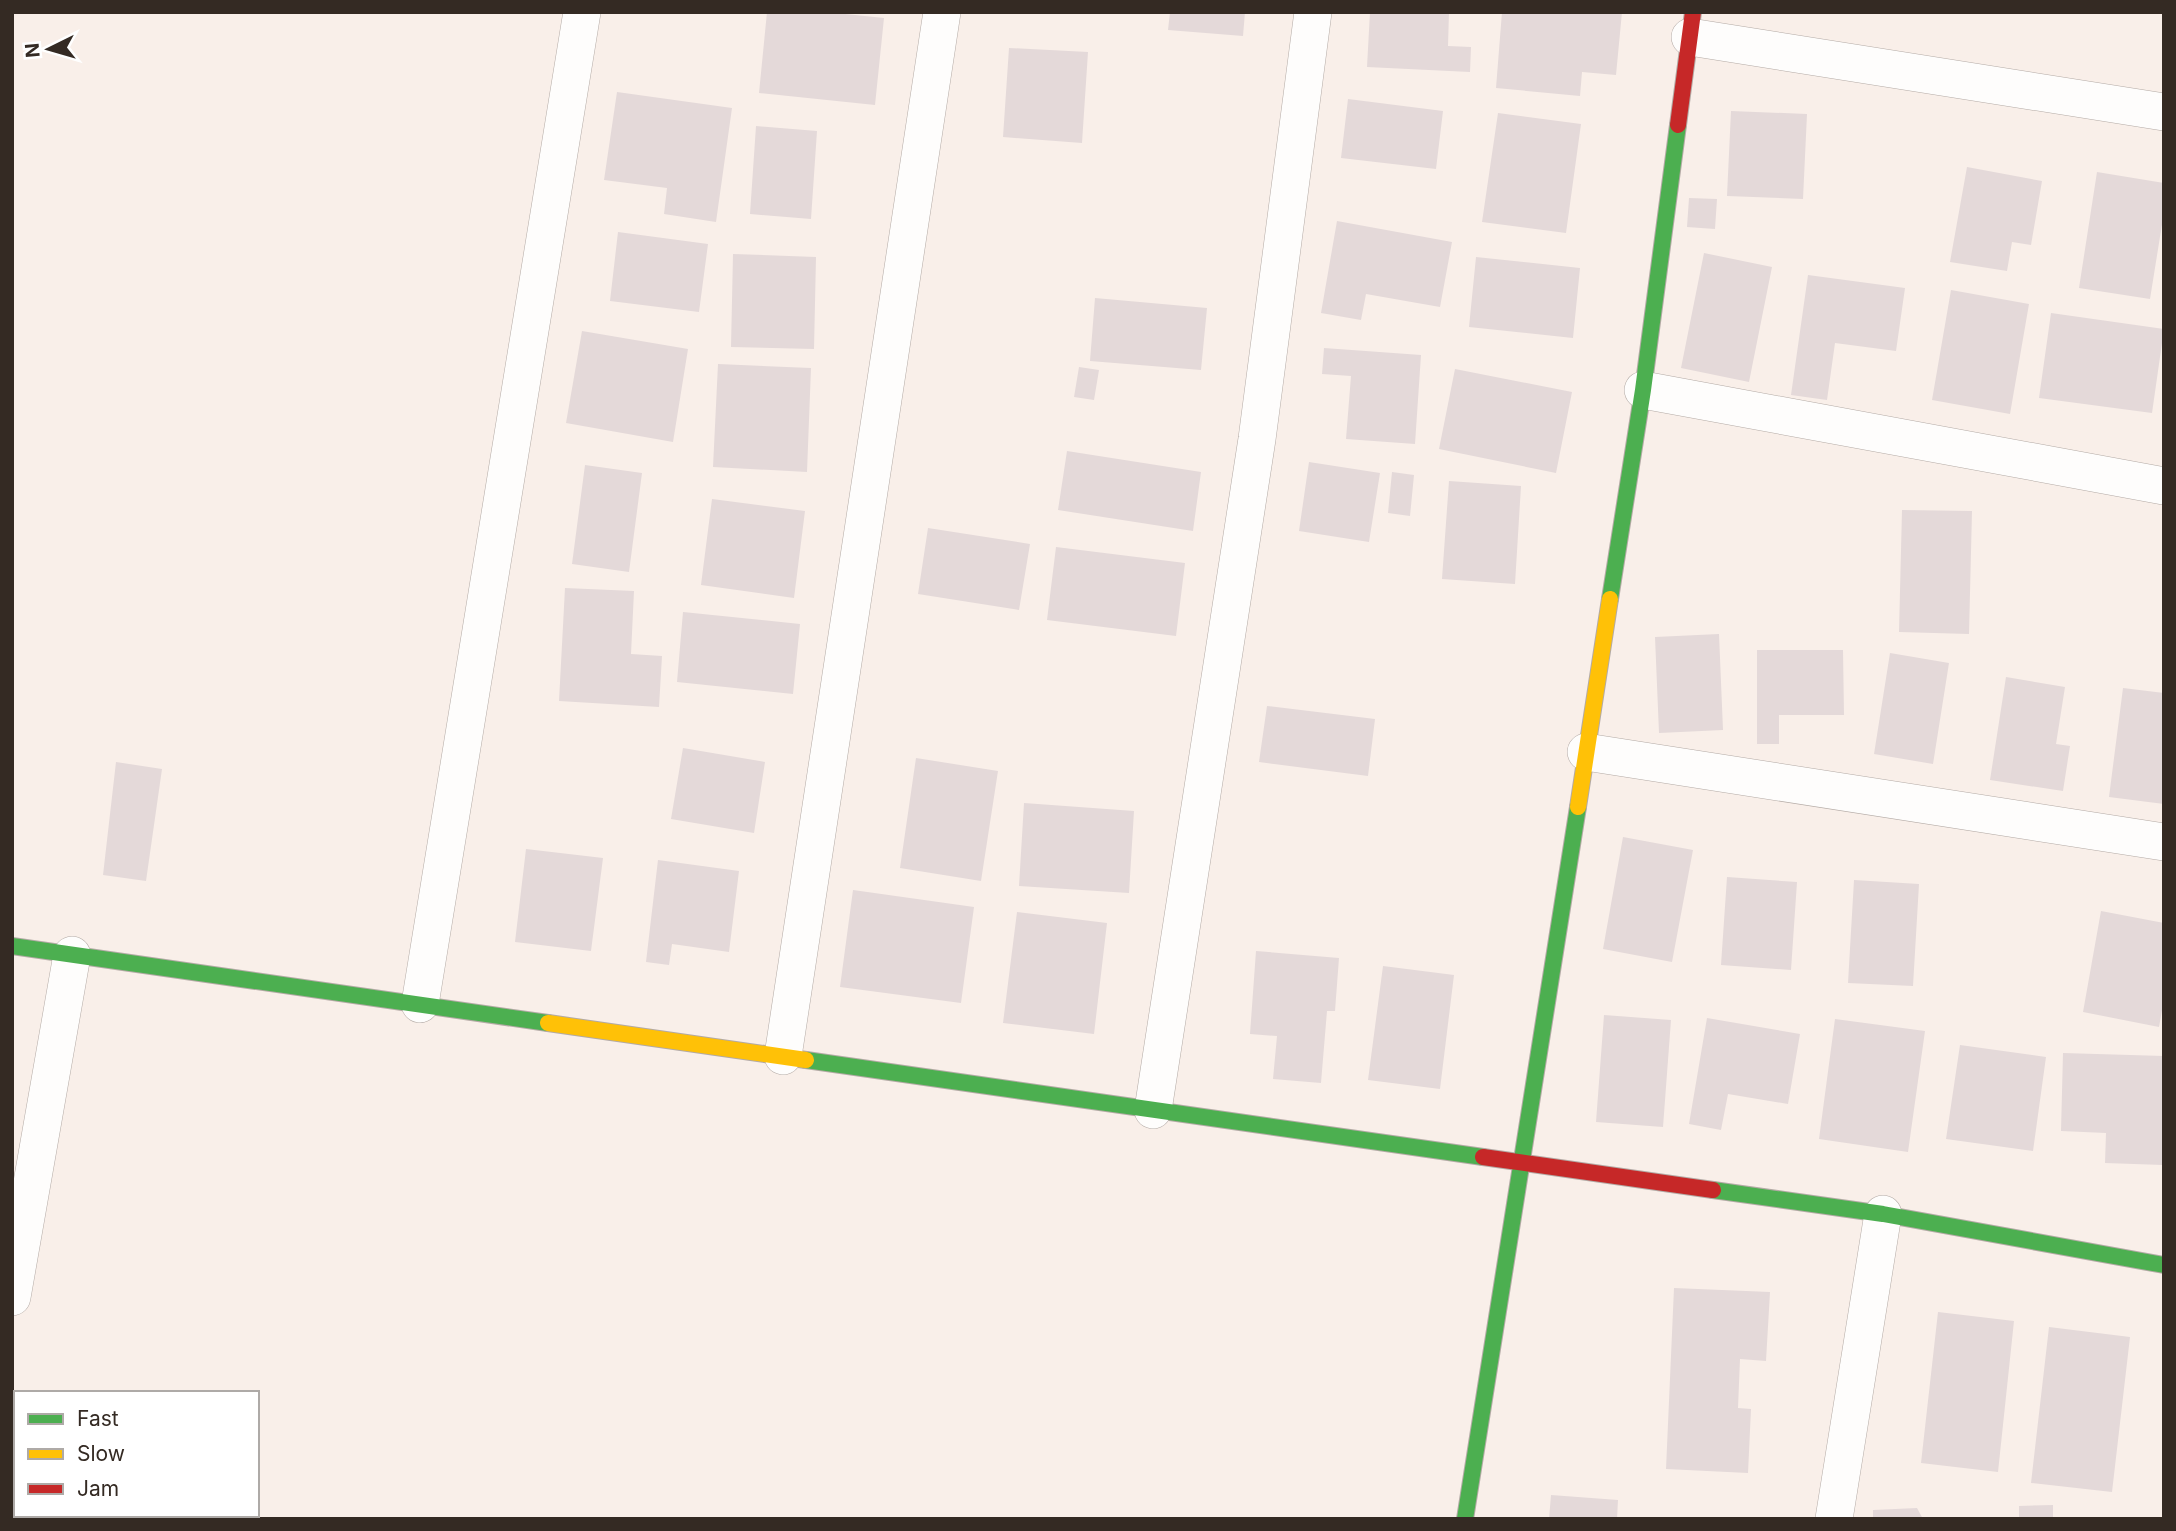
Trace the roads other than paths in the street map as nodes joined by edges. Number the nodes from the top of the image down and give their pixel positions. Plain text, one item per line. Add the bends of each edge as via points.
1 (582, 12) edge
2 (942, 12) edge
3 (1313, 12) edge
4 (1691, 25) edge
5 (2164, 112) edge
6 (1643, 390) junction
7 (2164, 486) edge
8 (1586, 752) junction
9 (2164, 842) edge
10 (12, 946) edge
11 (72, 955) junction
12 (420, 1004) junction
13 (783, 1056) junction
14 (1153, 1110) junction
15 (1523, 1162) junction
16 (1883, 1214) junction
17 (2164, 1265) edge
18 (12, 1297) edge
19 (1465, 1519) edge
20 (1834, 1519) edge

1 - 12 street
2 - 13 street
3 - 14 street via 1258,439
4 - 5 street
4 - 6 street
6 - 7 street
6 - 8 street
8 - 9 street
8 - 15 street
10 - 11 street
11 - 12 street
11 - 18 street
12 - 13 street
13 - 14 street
14 - 15 street
15 - 16 street
15 - 19 street
16 - 17 street
16 - 20 street

